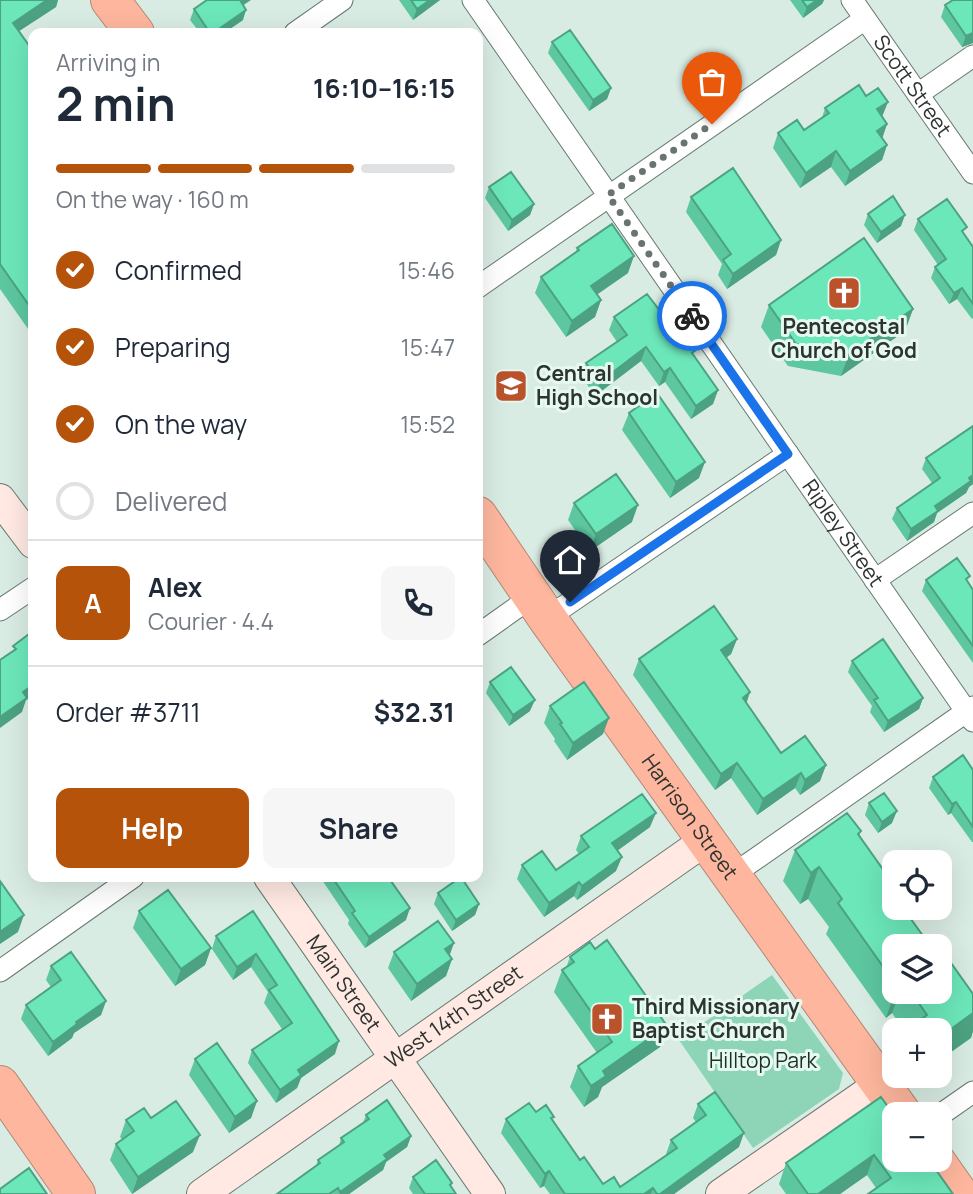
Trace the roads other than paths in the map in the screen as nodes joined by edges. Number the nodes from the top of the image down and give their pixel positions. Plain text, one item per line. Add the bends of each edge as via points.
1 (110, 0) edge
2 (342, 0) edge
3 (472, 0) edge
4 (852, 0) edge
5 (865, 19) junction
6 (131, 28) edge
7 (302, 28) edge
8 (973, 56) edge
9 (918, 94) junction
10 (973, 173) edge
11 (608, 195) junction
12 (483, 282) edge
13 (788, 454) junction
14 (0, 499) edge
15 (973, 513) edge
16 (483, 523) edge
17 (28, 536) edge
18 (875, 580) junction
19 (28, 590) edge
20 (540, 607) junction
21 (0, 610) edge
22 (483, 633) edge
23 (971, 713) edge
24 (706, 840) junction
25 (731, 876) junction
26 (127, 882) edge
27 (272, 882) edge
28 (0, 971) edge
29 (395, 1058) junction
30 (880, 1084) junction
31 (0, 1085) edge
32 (973, 1092) edge
33 (893, 1102) edge
34 (952, 1107) edge
35 (943, 1172) edge
36 (76, 1194) edge
37 (202, 1194) edge
38 (491, 1194) edge
39 (722, 1194) edge
40 (959, 1194) edge

1 - 6 highway
2 - 7 street
3 - 11 street, Ripley Street
4 - 5 street, Scott Street
5 - 9 street, Scott Street
5 - 11 street
8 - 9 street
9 - 10 street, Scott Street
11 - 12 street
11 - 13 street, Ripley Street
13 - 18 street, Ripley Street
13 - 20 street
14 - 17 street
15 - 18 street
16 - 20 highway, Harrison Street
18 - 23 street, Ripley Street
19 - 21 street
20 - 22 street
20 - 24 highway, Harrison Street
23 - 25 street
24 - 25 highway, Harrison Street
24 - 29 street, West 14th Street
25 - 30 highway, Harrison Street
26 - 28 street
27 - 29 street, Main Street
29 - 37 street, West 14th Street
29 - 38 street, Main Street
30 - 33 highway, Harrison Street
30 - 39 street
31 - 36 highway
32 - 34 street
35 - 40 highway

